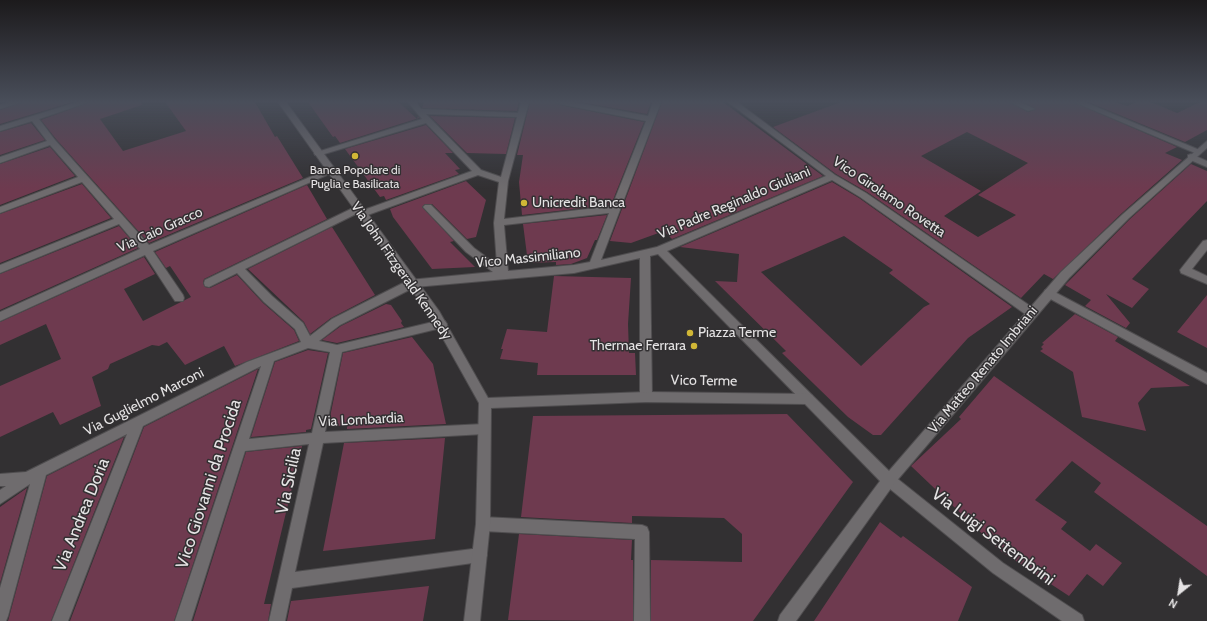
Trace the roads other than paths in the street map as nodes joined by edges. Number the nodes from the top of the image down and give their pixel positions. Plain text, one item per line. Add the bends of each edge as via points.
1 (44, 131) edge
2 (302, 131) edge
3 (391, 131) edge
4 (439, 131) edge
5 (517, 131) edge
6 (646, 131) edge
7 (771, 131) edge
8 (1154, 131) edge
9 (52, 142) junction
10 (1202, 149) edge
11 (318, 153) junction
12 (0, 160) edge
13 (1207, 164) edge
14 (332, 171) junction
15 (478, 172) junction
16 (832, 177) junction
17 (85, 178) junction
18 (504, 181) junction
19 (428, 207) dead end
20 (0, 210) edge
21 (616, 210) junction
22 (360, 211) junction
23 (120, 220) junction
24 (499, 223) junction
25 (1207, 244) edge
26 (147, 250) junction
27 (660, 250) junction
28 (645, 253) junction
29 (594, 264) junction
30 (238, 268) junction
31 (0, 269) edge
32 (503, 275) junction
33 (1207, 280) edge
34 (209, 283) dead end
35 (412, 283) junction
36 (1049, 293) junction
37 (179, 298) dead end
38 (1032, 313) junction
39 (0, 317) edge
40 (441, 324) junction
41 (308, 344) junction
42 (337, 349) junction
43 (269, 358) junction
44 (1207, 379) edge
45 (646, 397) junction
46 (808, 398) junction
47 (485, 403) junction
48 (138, 422) junction
49 (484, 429) junction
50 (316, 438) junction
51 (240, 446) junction
52 (34, 475) junction
53 (0, 480) edge
54 (889, 480) junction
55 (0, 498) edge
56 (483, 524) junction
57 (480, 554) junction
58 (286, 581) junction
59 (0, 616) edge
60 (60, 621) edge
61 (183, 621) edge
62 (277, 621) edge
63 (472, 621) edge
64 (642, 621) edge
65 (786, 621) edge
66 (1076, 621) edge

1 - 9 street
2 - 11 street, Via John Fitzgerald Kennedy
3 - 11 street
4 - 15 street
5 - 18 street
6 - 21 street
7 - 16 street, Vico Girolamo Rovetta
8 - 10 street
9 - 12 street
9 - 17 street
10 - 13 street
10 - 36 street, Via Matteo Renato Imbriani via 1115,227
11 - 14 street, Via John Fitzgerald Kennedy
14 - 22 street, Via John Fitzgerald Kennedy
14 - 26 street, Via Caio Gracco
15 - 18 street
15 - 22 street
16 - 27 street, Via Padre Reginaldo Giuliani
16 - 38 street, Vico Girolamo Rovetta via 863,195
17 - 20 street
17 - 23 street
18 - 24 street
19 - 32 street via 470,250
21 - 24 street
21 - 29 street
22 - 30 street
22 - 35 street, Via John Fitzgerald Kennedy
23 - 26 street
23 - 31 street
24 - 32 street
25 - 33 street via 1186,270
26 - 37 street
26 - 39 street, Via Caio Gracco
27 - 28 street, Via Padre Reginaldo Giuliani
27 - 46 street
28 - 29 street, Vico Massimiliano
28 - 45 street
29 - 32 street, Vico Massimiliano via 574,269
30 - 34 street
30 - 41 street via 268,299 300,326
32 - 35 street, Vico Massimiliano
35 - 40 street, Via John Fitzgerald Kennedy
35 - 41 street, Via Guglielmo Marconi via 336,322
36 - 38 street, Via Matteo Renato Imbriani
36 - 44 street
38 - 54 street, Via Matteo Renato Imbriani
40 - 42 street, Via Guglielmo Marconi
40 - 47 street, Via John Fitzgerald Kennedy
41 - 42 street, Via Guglielmo Marconi
41 - 43 street, Via Guglielmo Marconi
42 - 50 street, Via Sicilia
43 - 48 street, Via Guglielmo Marconi
43 - 51 street, Vico Giovanni da Procida
45 - 46 street, Vico Terme
45 - 47 street, Vico Terme
46 - 54 street
47 - 49 street
48 - 52 street, Via Guglielmo Marconi
48 - 60 street, Via Andrea Doria
49 - 50 street, Via Lombardia
49 - 56 street
50 - 51 street, Via Lombardia
50 - 58 street, Via Sicilia
51 - 61 street, Vico Giovanni da Procida
52 - 53 street
52 - 55 street, Via Guglielmo Marconi
52 - 59 street
54 - 65 street, Via Matteo Renato Imbriani
54 - 66 street, Via Luigi Settembrini via 998,568
56 - 57 street
56 - 64 street via 642,532
57 - 58 street
57 - 63 street
58 - 62 street, Via Sicilia

